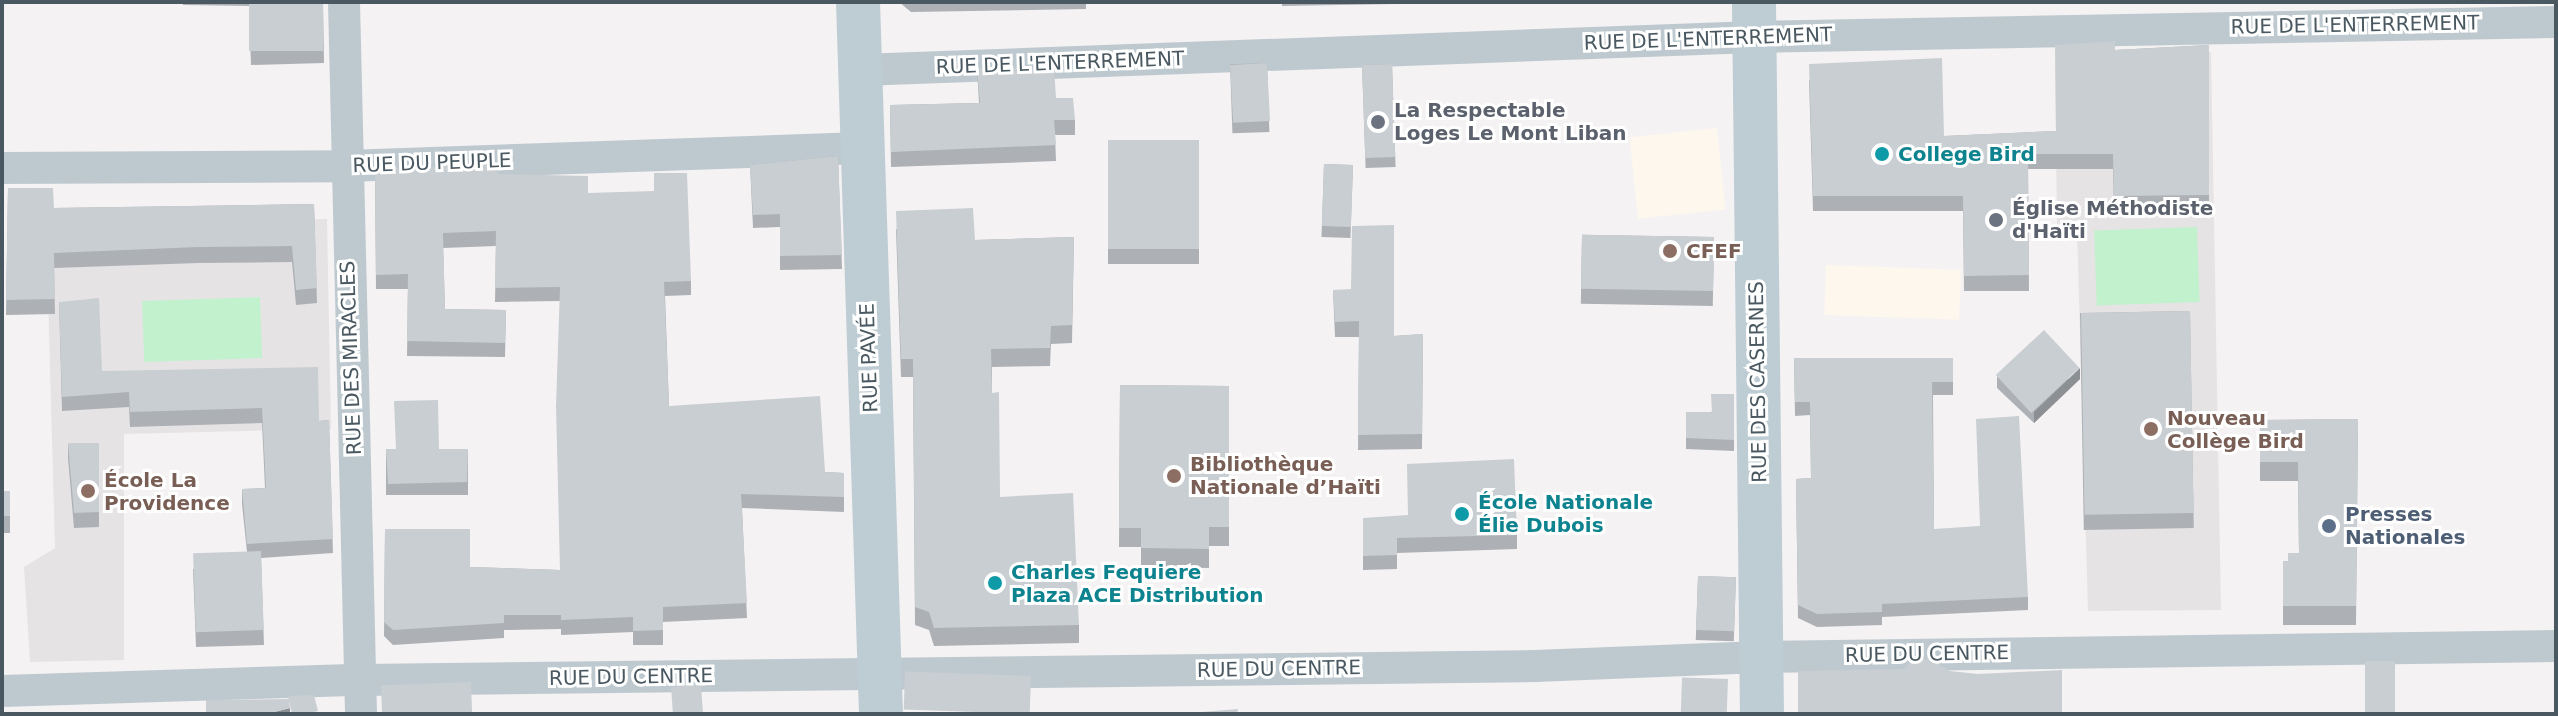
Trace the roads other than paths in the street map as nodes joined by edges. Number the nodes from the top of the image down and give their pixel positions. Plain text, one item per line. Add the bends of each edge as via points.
1 (344, 2) edge
2 (858, 2) edge
3 (1754, 19) edge
4 (2556, 22) edge
5 (860, 70) junction
6 (861, 148) junction
7 (346, 166) junction
8 (2, 168) edge
9 (2556, 646) edge
10 (1761, 657) junction
11 (360, 680) junction
12 (2, 691) edge
13 (880, 694) edge
14 (361, 714) edge
15 (1762, 714) edge

1 - 7 street, RUE DES MIRACLES
2 - 5 main road, RUE PAVÉE
3 - 4 street, RUE DE L'ENTERREMENT
3 - 5 street, RUE DE L'ENTERREMENT
3 - 10 main road, RUE DES CASERNES
5 - 6 main road, RUE PAVÉE
6 - 7 street, RUE DU PEUPLE
6 - 13 main road, RUE PAVÉE
7 - 8 street, RUE DU PEUPLE
7 - 11 street, RUE DES MIRACLES
9 - 10 street, RUE DU CENTRE
10 - 13 street, RUE DU CENTRE
10 - 15 main road, RUE DES CASERNES
11 - 12 street, RUE DU CENTRE
11 - 13 street, RUE DU CENTRE
11 - 14 street, RUE DES MIRACLES

